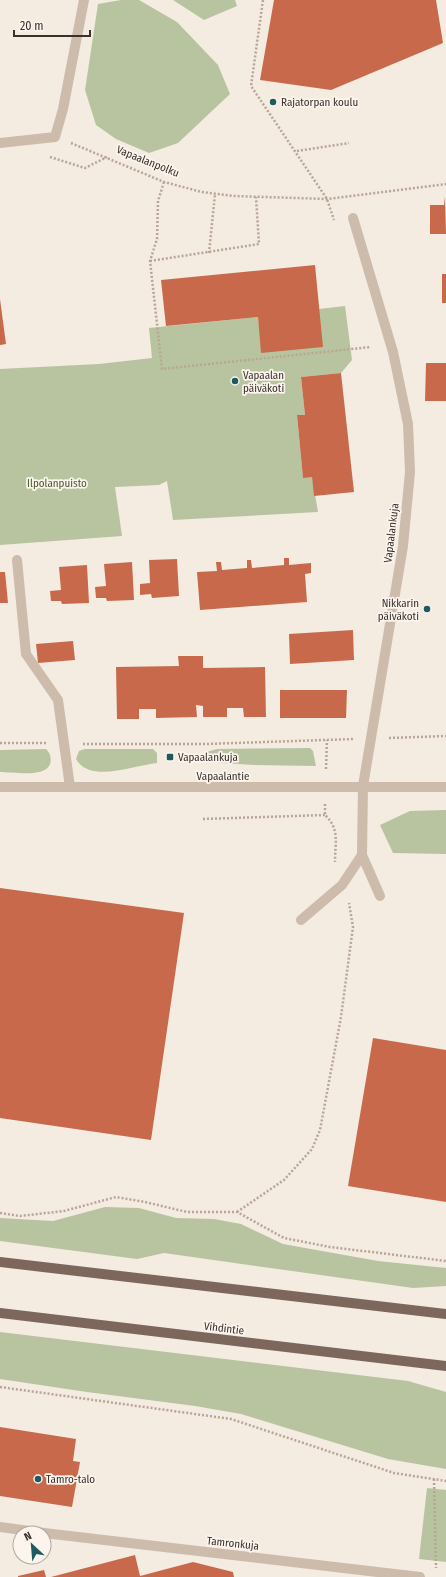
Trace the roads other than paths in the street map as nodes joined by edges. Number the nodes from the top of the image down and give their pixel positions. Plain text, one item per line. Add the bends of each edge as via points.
1 (84, 0) edge
2 (0, 143) edge
3 (353, 218) dead end
4 (17, 560) dead end
5 (363, 786) junction
6 (0, 787) edge
7 (70, 787) junction
8 (446, 787) edge
9 (362, 855) junction
10 (380, 896) dead end
11 (301, 920) dead end
12 (0, 1262) edge
13 (0, 1313) edge
14 (446, 1314) edge
15 (446, 1366) edge
16 (0, 1527) edge
17 (12, 1529) edge
18 (52, 1534) edge
19 (420, 1577) edge

1 - 2 street via 56,137
3 - 5 street, Vapaalankuja via 393,352 408,424 410,472 403,546
4 - 7 street via 26,654 58,700
5 - 7 street, Vapaalantie
5 - 8 street, Vapaalantie
5 - 9 street, Vapaalankuja
6 - 7 street, Vapaalantie
9 - 10 street
9 - 11 street via 342,886
12 - 14 main road
13 - 15 main road, Vihdintie
16 - 17 street, Tamronkuja
18 - 19 street, Tamronkuja

